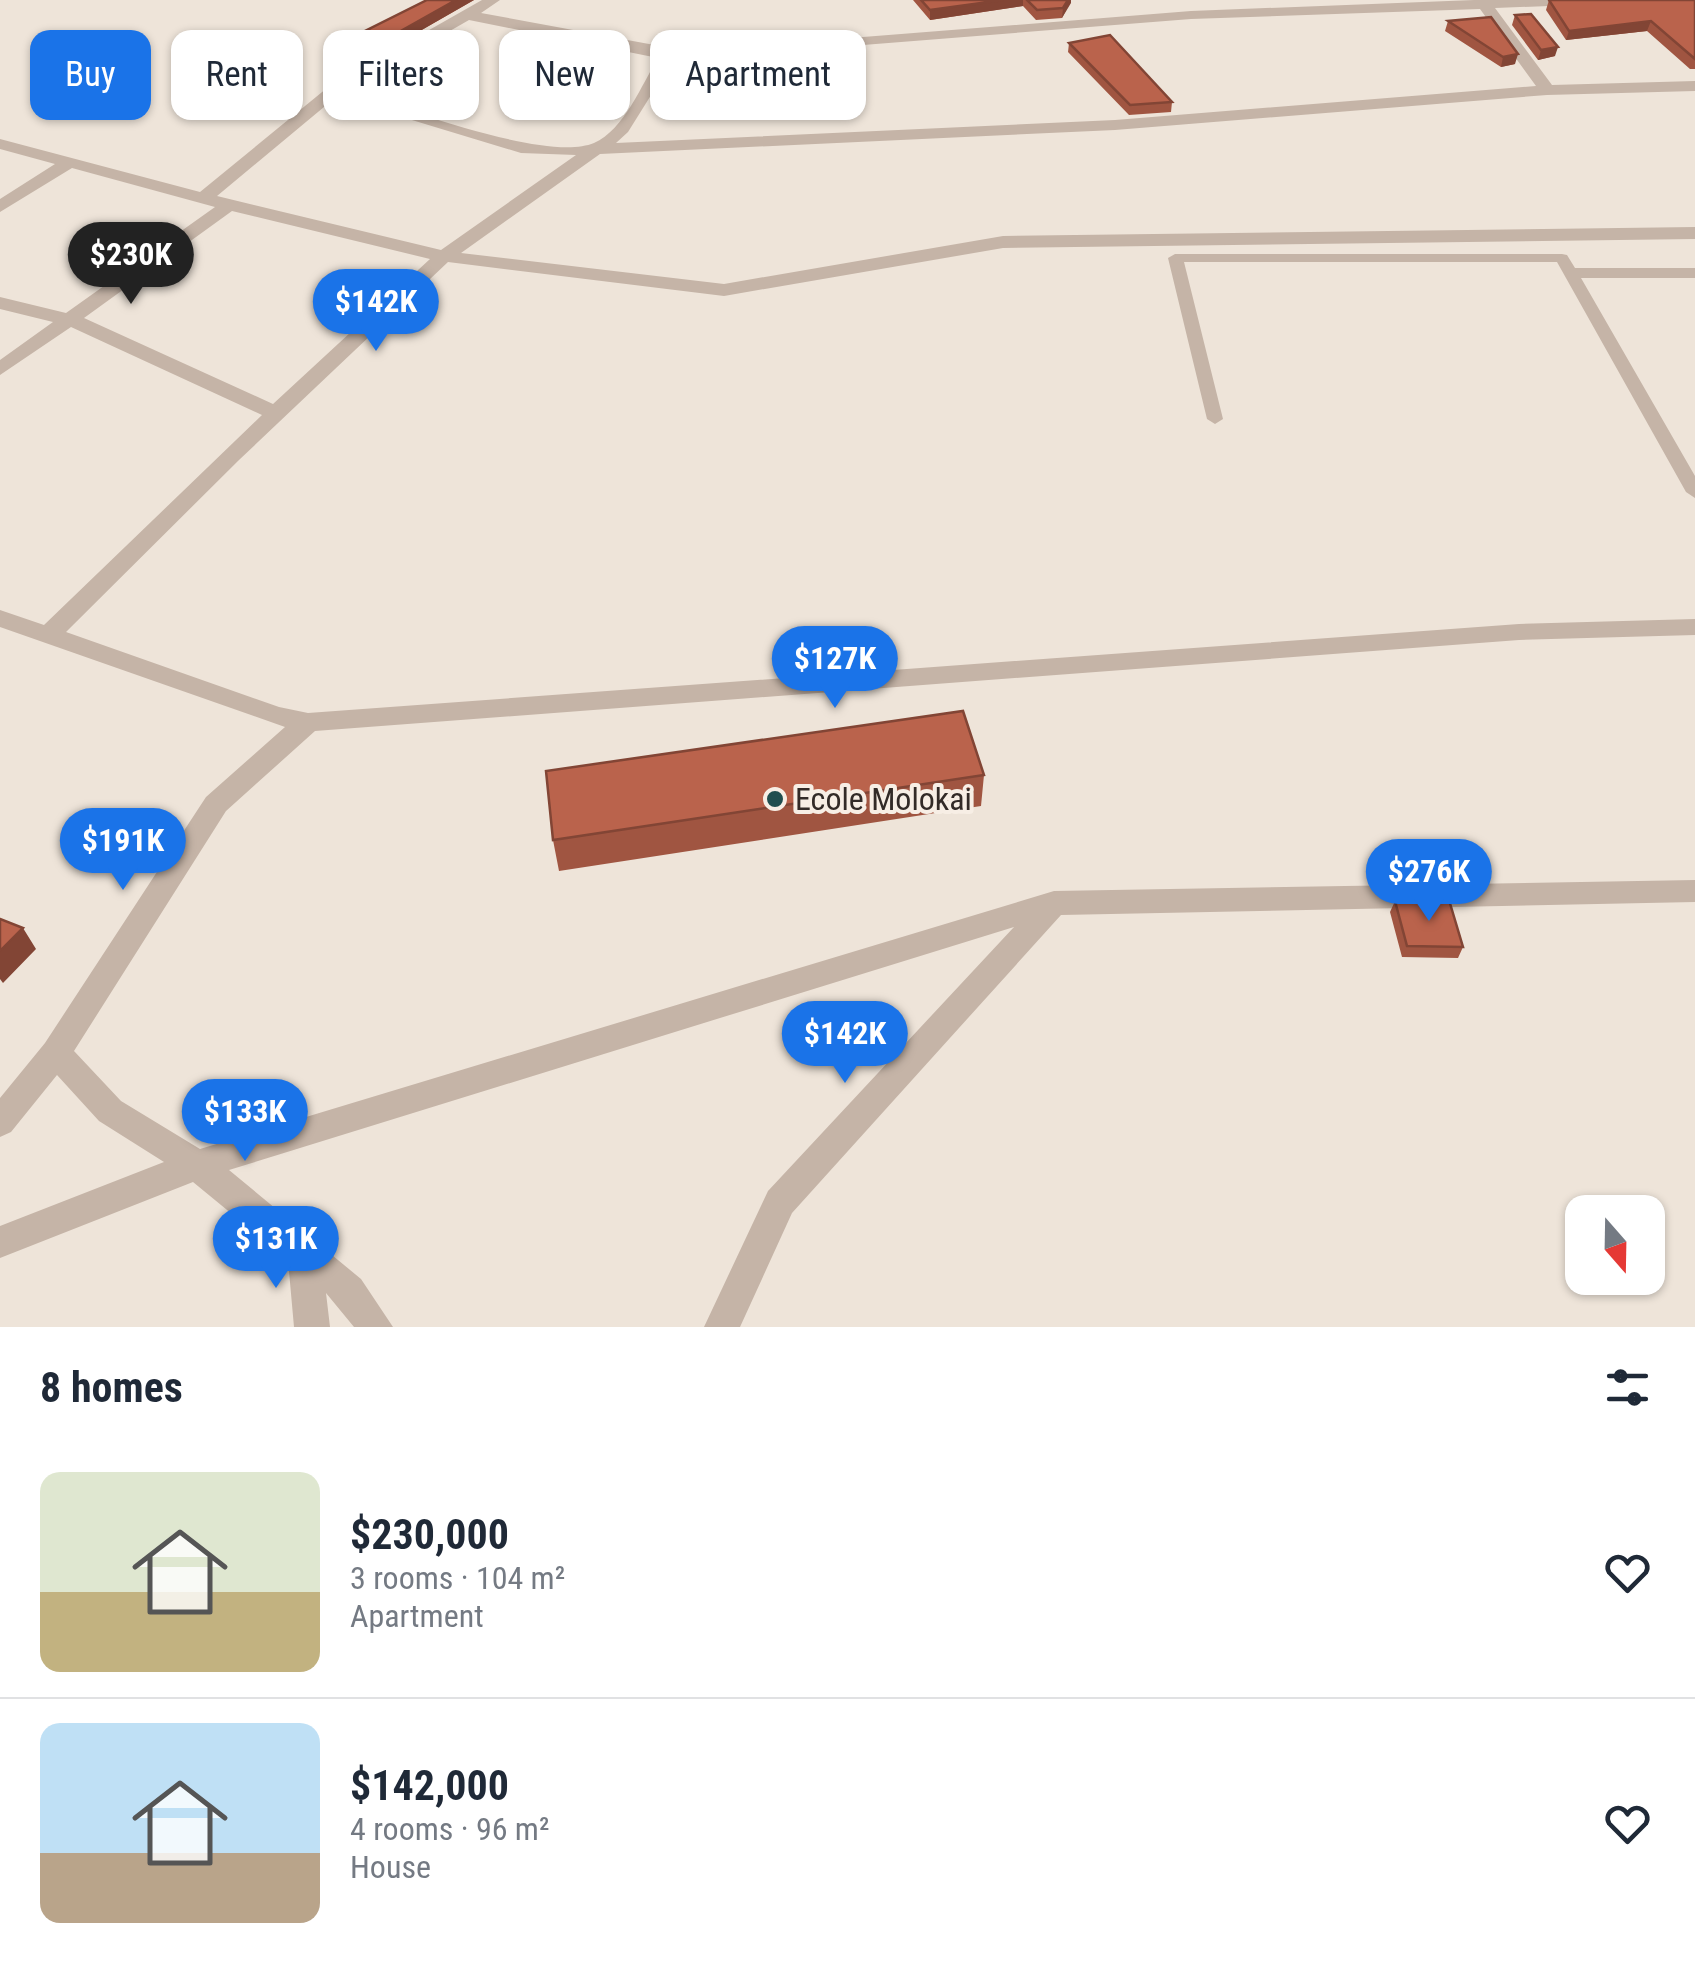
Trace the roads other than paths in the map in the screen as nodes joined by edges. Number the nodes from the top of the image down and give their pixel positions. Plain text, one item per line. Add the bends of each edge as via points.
1 (493, 0) edge
2 (1600, 0) edge
3 (1483, 2) edge
4 (469, 15) junction
5 (442, 30) edge
6 (866, 42) edge
7 (650, 51) edge
8 (650, 84) edge
9 (1695, 86) edge
10 (1547, 90) junction
11 (323, 100) edge
12 (429, 120) edge
13 (0, 144) edge
14 (593, 151) junction
15 (66, 164) junction
16 (205, 196) junction
17 (232, 203) junction
18 (0, 206) edge
19 (1695, 233) edge
20 (444, 256) junction
21 (1695, 273) edge
22 (1570, 274) junction
23 (0, 303) edge
24 (71, 320) junction
25 (0, 369) edge
26 (275, 414) junction
27 (1215, 418) dead end
28 (1695, 492) edge
29 (0, 618) edge
30 (1695, 627) edge
31 (49, 634) junction
32 (308, 722) junction
33 (1695, 891) edge
34 (1054, 903) junction
35 (56, 1053) junction
36 (0, 1122) edge
37 (196, 1166) junction
38 (0, 1242) edge
39 (304, 1252) junction
40 (312, 1327) edge
41 (375, 1327) edge
42 (722, 1327) edge

1 - 4 street
2 - 3 street
3 - 6 street via 1191,15
3 - 10 street
4 - 5 street
4 - 7 street
8 - 14 street via 626,123
9 - 10 street
10 - 14 street via 1115,125
11 - 16 street
12 - 14 street via 521,148
13 - 15 street
14 - 20 street
15 - 16 street
15 - 18 street
16 - 17 street
17 - 20 street
17 - 24 street
19 - 20 street via 1003,242 724,290
20 - 26 street
21 - 22 lane
22 - 27 lane via 1562,258 1175,258
22 - 28 lane
23 - 24 street
24 - 25 street
24 - 26 street
26 - 31 street
29 - 31 street
30 - 32 street via 1519,632
31 - 32 street
32 - 35 street via 216,804
33 - 34 street
34 - 37 street
34 - 42 street via 780,1202
35 - 36 street
35 - 37 street via 110,1111
37 - 38 street
37 - 39 street
39 - 40 street
39 - 41 street via 349,1291

